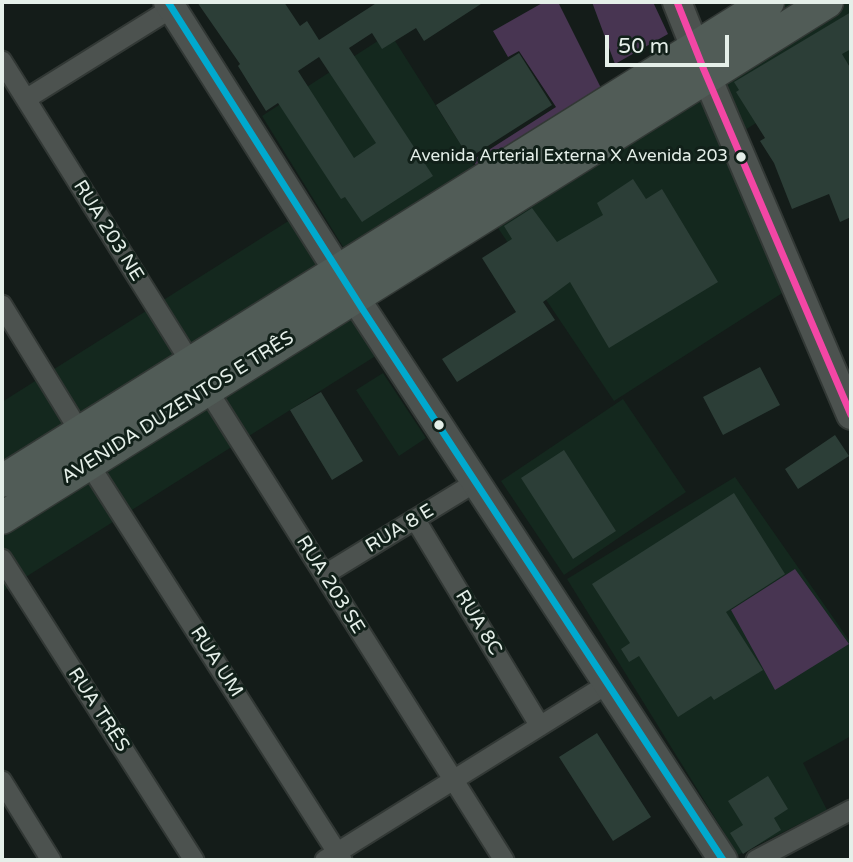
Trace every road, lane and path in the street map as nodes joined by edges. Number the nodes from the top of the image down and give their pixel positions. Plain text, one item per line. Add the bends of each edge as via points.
1 (677, 2) edge
2 (768, 2) edge
3 (827, 2) edge
4 (170, 5) edge
5 (695, 48) junction
6 (2, 61) edge
7 (667, 65) junction
8 (707, 77) junction
9 (26, 99) junction
10 (347, 284) junction
11 (2, 305) edge
12 (191, 363) junction
13 (207, 389) junction
14 (851, 415) edge
15 (80, 432) junction
16 (89, 464) junction
17 (2, 481) edge
18 (476, 482) junction
19 (2, 518) edge
20 (415, 519) junction
21 (2, 559) edge
22 (324, 575) junction
23 (609, 683) junction
24 (540, 726) junction
25 (454, 780) junction
26 (2, 781) edge
27 (851, 810) edge
28 (335, 858) edge
29 (51, 860) edge
30 (194, 860) edge
31 (504, 860) edge
32 (723, 860) edge
33 (756, 860) edge

1 - 5 main road
2 - 5 main road
3 - 8 main road
4 - 9 street
4 - 10 main road
5 - 7 main road
5 - 8 main road
6 - 9 street, RUA 203 NE
7 - 8 main road via 685,65
7 - 10 main road
8 - 10 main road
8 - 14 main road
9 - 12 street, RUA 203 NE
10 - 12 main road, AVENIDA DUZENTOS E TRÊS
10 - 13 main road, AVENIDA DUZENTOS E TRÊS
10 - 18 main road
11 - 15 street
12 - 15 main road, AVENIDA DUZENTOS E TRÊS
13 - 16 main road, AVENIDA DUZENTOS E TRÊS
13 - 22 street, RUA 203 SE
15 - 17 main road, AVENIDA DUZENTOS E TRÊS
16 - 19 main road, AVENIDA DUZENTOS E TRÊS
16 - 28 street, RUA UM
18 - 20 street, RUA 8 E
18 - 23 main road
20 - 22 street, RUA 8 E
20 - 24 street, RUA 8C
21 - 30 street, RUA TRÊS
22 - 25 street, RUA 203 SE
23 - 24 street
23 - 32 main road
24 - 25 street
25 - 28 street
25 - 31 street, RUA 203 SE
26 - 29 street
27 - 33 street

